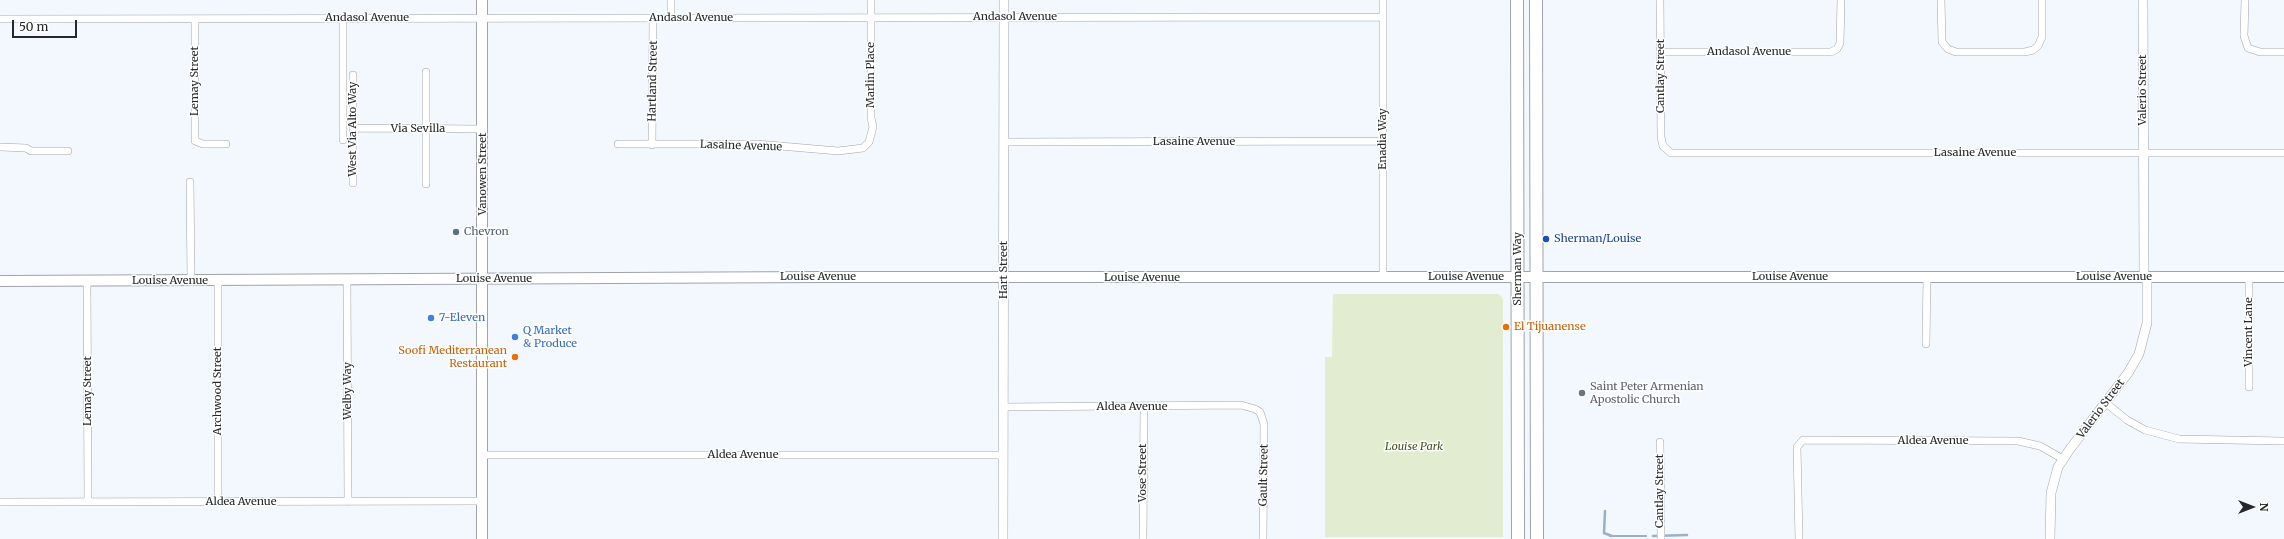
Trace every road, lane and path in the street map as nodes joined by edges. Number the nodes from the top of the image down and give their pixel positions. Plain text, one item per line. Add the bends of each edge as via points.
1 (482, 0) edge
2 (671, 0) edge
3 (871, 0) edge
4 (1004, 0) edge
5 (1383, 0) edge
6 (1517, 0) edge
7 (1536, 0) edge
8 (1660, 0) edge
9 (1841, 0) edge
10 (1941, 0) edge
11 (2042, 0) edge
12 (2143, 0) edge
13 (2245, 0) edge
14 (1383, 17) junction
15 (343, 18) junction
16 (482, 18) junction
17 (654, 18) junction
18 (671, 18) junction
19 (871, 18) junction
20 (1004, 18) junction
21 (0, 19) edge
22 (195, 19) junction
23 (1661, 52) junction
24 (2284, 52) edge
25 (426, 72) dead end
26 (353, 75) dead end
27 (353, 128) junction
28 (426, 128) junction
29 (482, 129) junction
30 (343, 140) dead end
31 (1383, 141) junction
32 (1004, 142) junction
33 (226, 144) dead end
34 (618, 144) dead end
35 (652, 145) junction
36 (0, 147) edge
37 (863, 148) joint
38 (1666, 150) joint
39 (68, 152) dead end
40 (2144, 153) junction
41 (2284, 153) edge
42 (190, 182) dead end
43 (353, 183) dead end
44 (426, 184) dead end
45 (1004, 277) junction
46 (1518, 277) junction
47 (1537, 277) junction
48 (1927, 277) junction
49 (2146, 277) junction
50 (2249, 277) junction
51 (2284, 277) edge
52 (483, 278) junction
53 (1383, 278) junction
54 (191, 280) junction
55 (218, 280) junction
56 (347, 280) junction
57 (0, 281) edge
58 (87, 281) junction
59 (1926, 344) dead end
60 (2249, 387) dead end
61 (2106, 403) junction
62 (1004, 407) junction
63 (1144, 408) junction
64 (1260, 412) joint
65 (2283, 441) dead end
66 (1660, 442) dead end
67 (482, 455) junction
68 (1003, 455) junction
69 (2063, 459) junction
70 (482, 501) junction
71 (0, 502) edge
72 (88, 502) junction
73 (218, 502) junction
74 (348, 502) junction
75 (482, 539) edge
76 (1003, 539) edge
77 (1143, 539) edge
78 (1263, 539) edge
79 (1518, 539) edge
80 (1537, 539) edge
81 (1661, 539) edge
82 (1799, 539) edge
83 (2050, 539) edge

1 - 16 main road, Vanowen Street
2 - 18 street
3 - 19 street, Marlin Place
4 - 20 street, Hart Street
5 - 14 street, Enadia Way
6 - 46 main road, Sherman Way
7 - 47 main road, Sherman Way
8 - 23 street, Cantlay Street
9 - 23 street, Andasol Avenue via 1841,39 1837,50
10 - 11 street via 1941,38 1950,51 2025,52 2036,48 2042,37
12 - 40 street, Valerio Street
13 - 24 street via 2244,36 2248,48 2260,52
14 - 20 street, Andasol Avenue
14 - 31 street, Enadia Way
15 - 16 street, Andasol Avenue
15 - 22 street, Andasol Avenue
15 - 30 street
16 - 17 street, Andasol Avenue
16 - 29 main road, Vanowen Street
17 - 18 street, Andasol Avenue
17 - 35 street, Hartland Street
18 - 19 street, Andasol Avenue
19 - 20 street, Andasol Avenue
19 - 37 street, Marlin Place via 873,126 869,142
20 - 32 street, Hart Street
21 - 22 street, Andasol Avenue
22 - 33 street, Lemay Street via 194,138 198,143
23 - 38 street, Cantlay Street via 1660,137
25 - 28 street
26 - 27 street, West Via Alto Way
27 - 28 street, Via Sevilla
27 - 43 street, West Via Alto Way
28 - 29 street, Via Sevilla
28 - 44 street
29 - 52 main road, Vanowen Street
31 - 32 street, Lasaine Avenue
31 - 53 street, Enadia Way
32 - 45 street, Hart Street
34 - 35 street, Lasaine Avenue
35 - 37 street, Lasaine Avenue via 757,144 838,151
36 - 39 street
38 - 40 street, Lasaine Avenue via 1674,154
40 - 41 street, Lasaine Avenue
40 - 49 street, Valerio Street
42 - 54 street
45 - 52 main road, Louise Avenue
45 - 53 main road, Louise Avenue
45 - 62 street, Hart Street
46 - 47 main road, Louise Avenue
46 - 53 main road, Louise Avenue
46 - 79 main road, Sherman Way
47 - 48 main road, Louise Avenue
47 - 80 main road, Sherman Way
48 - 49 main road, Louise Avenue
48 - 59 street
49 - 50 main road, Louise Avenue
49 - 61 street, Valerio Street via 2147,323 2142,346 2132,367
50 - 51 main road, Louise Avenue
50 - 60 street, Vincent Lane
52 - 56 main road, Louise Avenue
52 - 67 main road, Vanowen Street
54 - 55 main road, Louise Avenue
54 - 58 main road, Louise Avenue
55 - 56 main road, Louise Avenue
55 - 73 street, Archwood Street
56 - 74 street, Welby Way
57 - 58 main road, Louise Avenue
58 - 72 street, Lemay Street
61 - 65 street via 2127,420 2145,430 2179,440
61 - 69 street, Valerio Street
62 - 63 street, Aldea Avenue
62 - 68 street, Hart Street
63 - 64 street, Aldea Avenue via 1241,405
63 - 77 street, Vose Street
64 - 78 street, Gault Street via 1264,424
66 - 81 street, Cantlay Street
67 - 68 street, Aldea Avenue
67 - 70 main road, Vanowen Street
68 - 76 street, Hart Street
69 - 82 street, Aldea Avenue via 2040,446 2018,441 1800,441 1797,448
69 - 83 street, Valerio Street via 2051,493
70 - 74 street, Aldea Avenue
70 - 75 main road, Vanowen Street
71 - 72 street, Aldea Avenue
72 - 73 street, Aldea Avenue
73 - 74 street, Aldea Avenue

